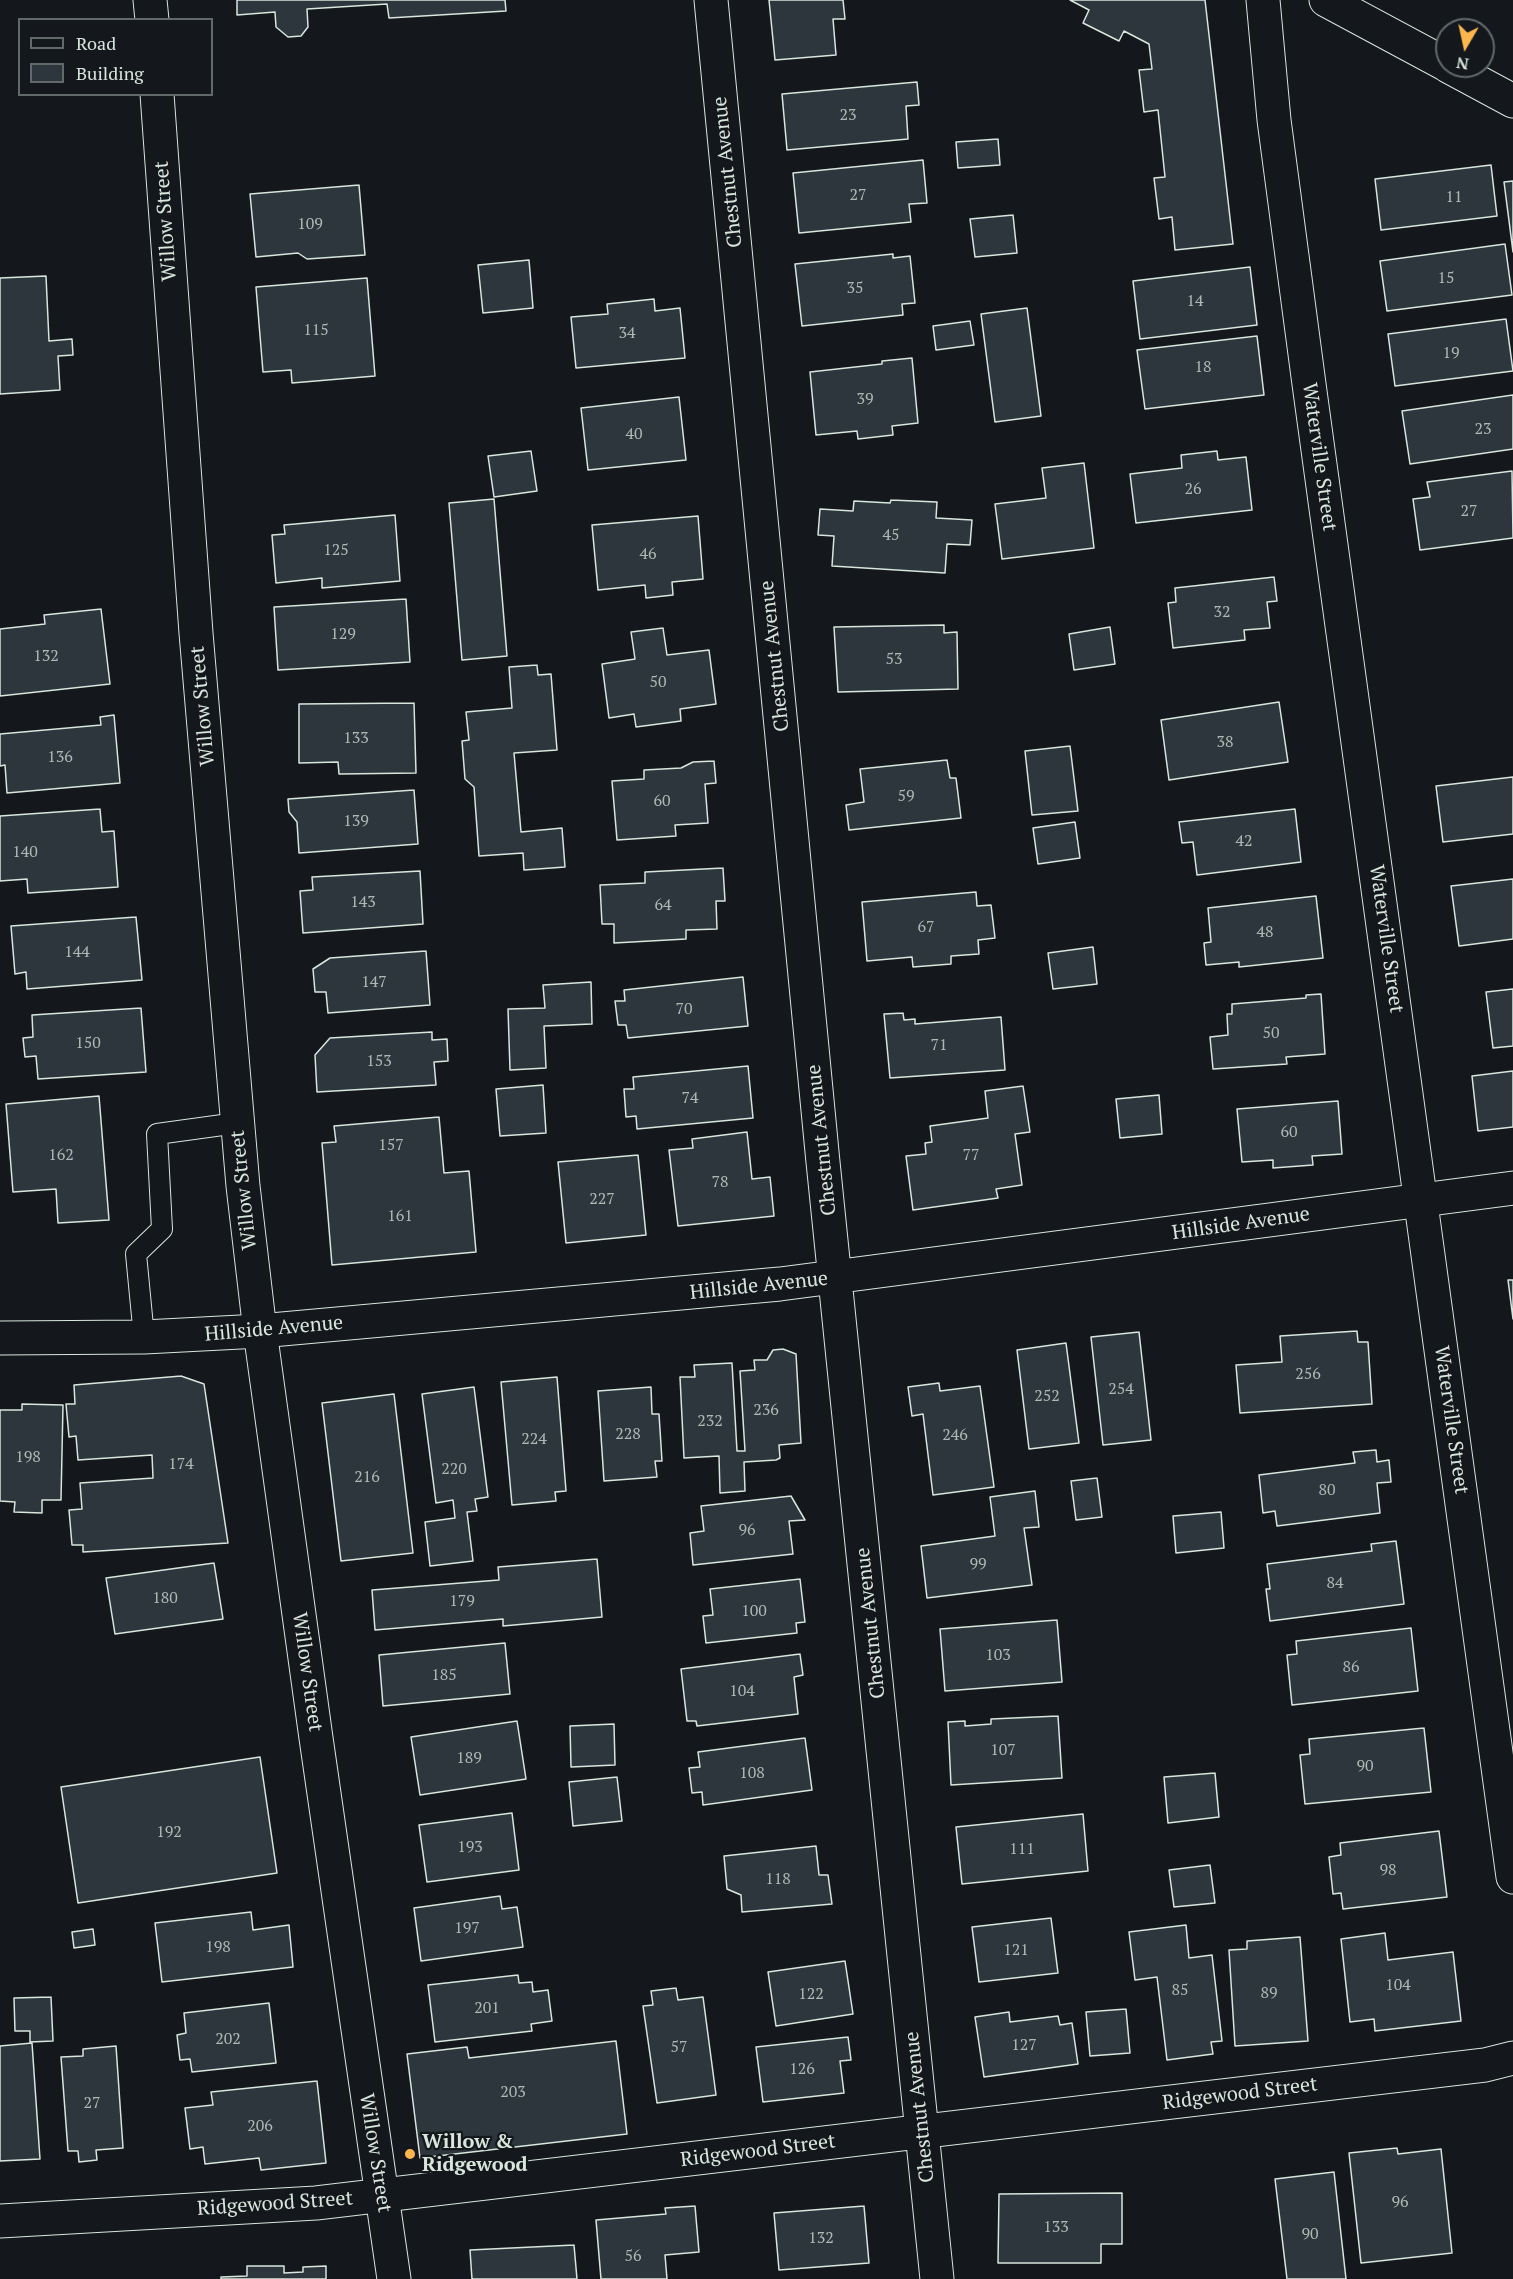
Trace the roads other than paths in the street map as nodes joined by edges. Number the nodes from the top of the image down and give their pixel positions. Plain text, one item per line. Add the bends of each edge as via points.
1 (150, 0) edge
2 (711, 0) edge
3 (1263, 0) edge
4 (1326, 0) edge
5 (152, 18) edge
6 (1435, 59) edge
7 (1470, 78) edge
8 (157, 96) edge
9 (1513, 101) edge
10 (237, 1123) junction
11 (1513, 1188) edge
12 (1422, 1200) junction
13 (836, 1278) junction
14 (260, 1331) junction
15 (144, 1337) junction
16 (0, 1338) edge
17 (1513, 1877) edge
18 (1513, 2058) edge
19 (922, 2132) junction
20 (382, 2195) junction
21 (0, 2221) edge
22 (393, 2279) edge
23 (937, 2279) edge

1 - 5 street
2 - 13 street, Chestnut Avenue
3 - 12 street, Waterville Street via 1274,120
4 - 6 street
7 - 9 street
8 - 10 street, Willow Street
10 - 14 street, Willow Street
10 - 15 lane via 157,1134 162,1229 136,1254
11 - 12 street, Hillside Avenue
12 - 13 street, Hillside Avenue
12 - 17 street, Waterville Street
13 - 14 street, Hillside Avenue
13 - 19 street, Chestnut Avenue
14 - 15 street, Hillside Avenue
14 - 20 street, Willow Street
15 - 16 street, Hillside Avenue
18 - 19 street, Ridgewood Street via 1485,2065
19 - 20 street, Ridgewood Street
19 - 23 street, Chestnut Avenue
20 - 21 street, Ridgewood Street via 273,2206
20 - 22 street, Willow Street

